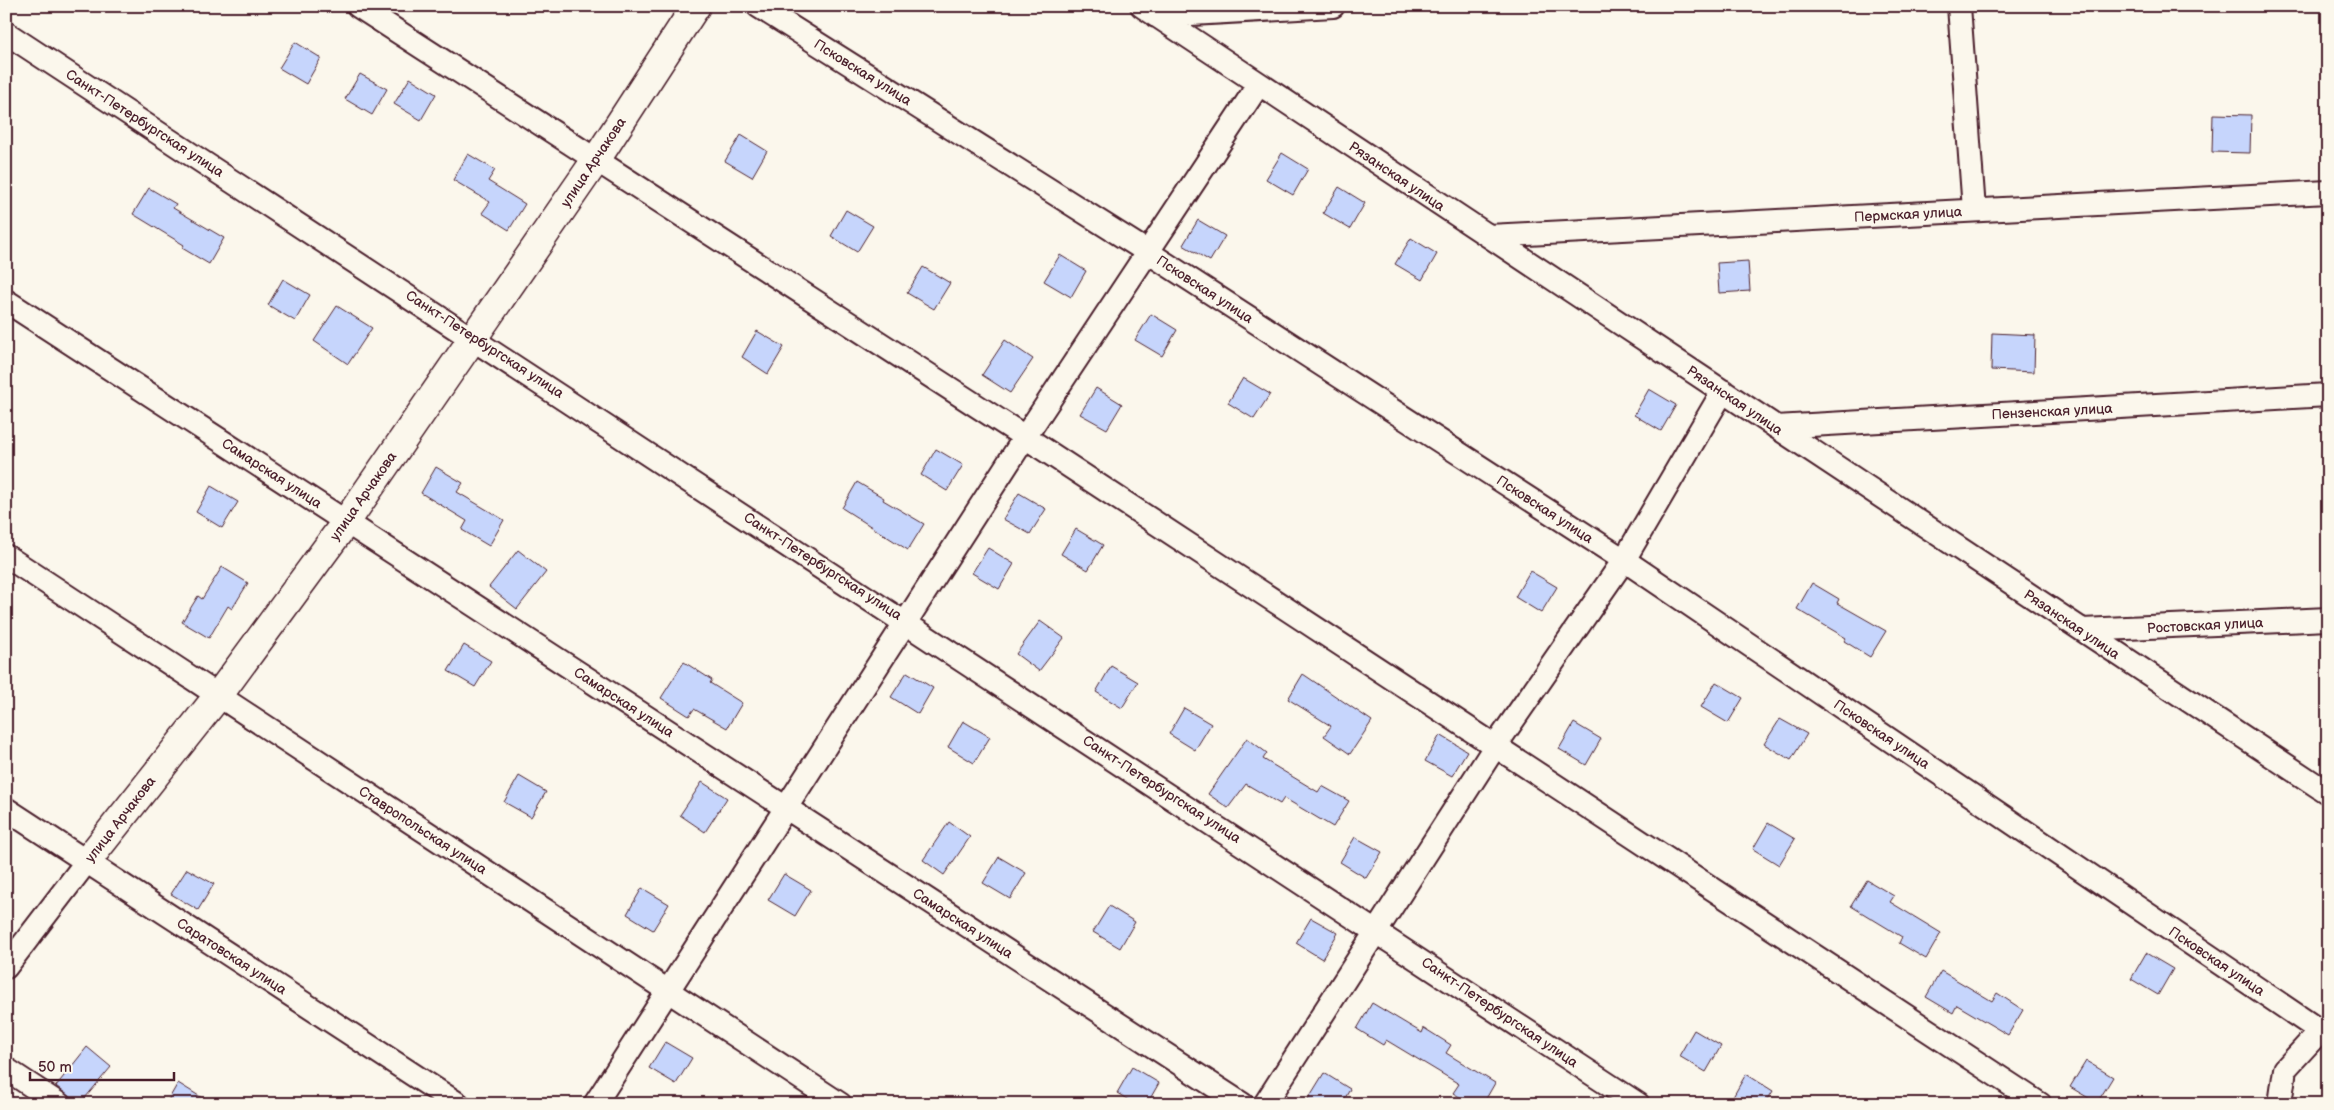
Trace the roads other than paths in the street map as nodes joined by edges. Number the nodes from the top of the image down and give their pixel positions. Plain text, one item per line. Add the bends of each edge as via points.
1 (358, 6) edge
2 (696, 6) edge
3 (758, 6) edge
4 (1333, 6) edge
5 (1959, 6) edge
6 (1149, 11) edge
7 (6, 33) edge
8 (1259, 84) junction
9 (596, 160) junction
10 (2328, 192) edge
11 (1974, 210) junction
12 (1489, 236) junction
13 (1146, 251) junction
14 (6, 300) edge
15 (473, 336) junction
16 (1722, 391) junction
17 (2328, 395) edge
18 (1776, 427) junction
19 (1024, 437) junction
20 (346, 522) junction
21 (6, 556) edge
22 (1624, 560) junction
23 (2328, 619) edge
24 (906, 621) junction
25 (2082, 630) junction
26 (218, 696) junction
27 (1496, 745) junction
28 (2328, 793) edge
29 (786, 807) junction
30 (6, 809) edge
31 (87, 861) junction
32 (1376, 929) junction
33 (6, 967) edge
34 (668, 990) junction
35 (2324, 1028) edge
36 (6, 1069) edge
37 (60, 1104) edge
38 (458, 1104) edge
39 (596, 1104) edge
40 (840, 1104) edge
41 (1242, 1104) edge
42 (1265, 1104) edge
43 (1638, 1104) edge
44 (2040, 1104) edge
45 (2280, 1104) edge

1 - 9 street
2 - 9 street, улица Арчакова
3 - 13 street, Псковская улица
4 - 6 street
5 - 11 street
6 - 8 street, Рязанская улица
7 - 15 street, Санкт-Петербургская улица
8 - 12 street, Рязанская улица
8 - 13 street
9 - 15 street, улица Арчакова
9 - 19 street
10 - 11 street, Пермская улица
11 - 12 street, Пермская улица
12 - 16 street, Рязанская улица
13 - 19 street
13 - 22 street, Псковская улица
14 - 20 street, Самарская улица
15 - 20 street, улица Арчакова
15 - 24 street, Санкт-Петербургская улица
16 - 18 street, Рязанская улица
16 - 22 street
17 - 18 street, Пензенская улица
18 - 25 street, Рязанская улица
19 - 24 street
19 - 27 street
20 - 26 street, улица Арчакова
20 - 29 street, Самарская улица
21 - 26 street, Ставропольская улица
22 - 27 street
22 - 35 street, Псковская улица
23 - 25 street, Ростовская улица
24 - 29 street
24 - 32 street, Санкт-Петербургская улица
25 - 28 street, Рязанская улица
26 - 31 street, улица Арчакова
26 - 34 street, Ставропольская улица
27 - 32 street
27 - 44 street
29 - 34 street
29 - 41 street, Самарская улица
30 - 31 street, Саратовская улица
31 - 33 street, улица Арчакова
31 - 38 street, Саратовская улица
32 - 42 street
32 - 43 street, Санкт-Петербургская улица
34 - 39 street
34 - 40 street, Ставропольская улица
35 - 45 street via 2285,1070
36 - 37 street

